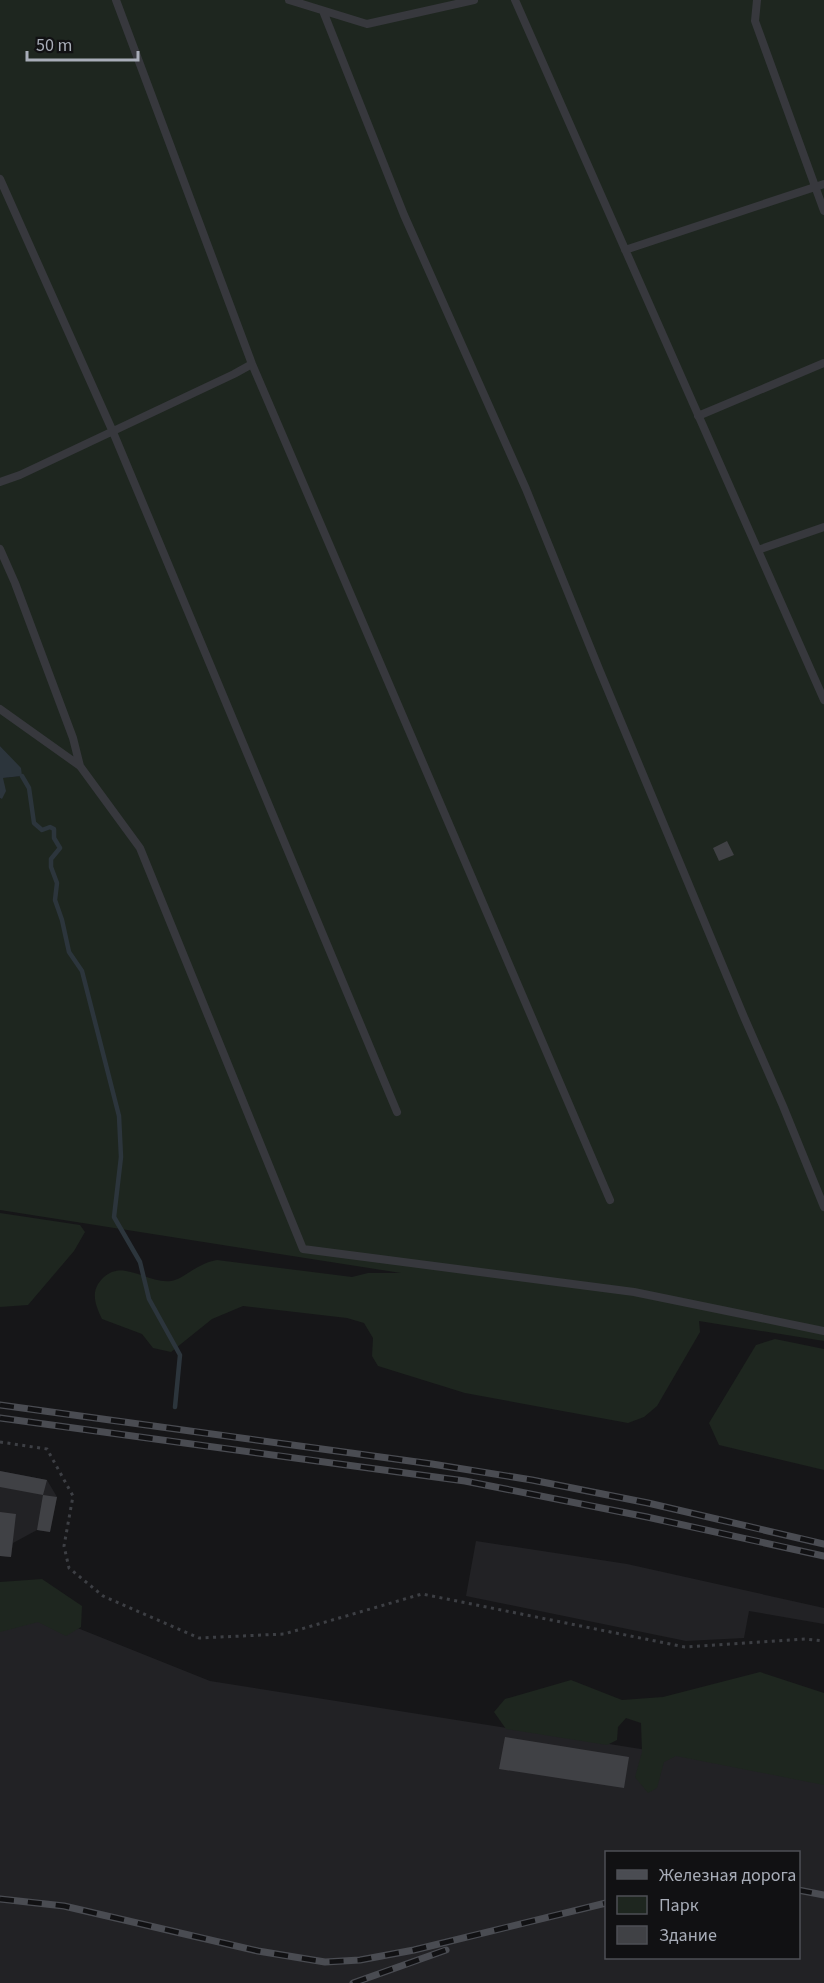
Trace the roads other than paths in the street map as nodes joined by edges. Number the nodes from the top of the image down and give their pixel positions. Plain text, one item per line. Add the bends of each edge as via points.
1 (116, 0) edge
2 (288, 0) edge
3 (474, 0) edge
4 (515, 0) edge
5 (757, 0) edge
6 (323, 11) junction
7 (0, 179) edge
8 (824, 184) edge
9 (815, 187) junction
10 (824, 211) edge
11 (625, 250) junction
12 (824, 363) edge
13 (252, 364) junction
14 (698, 416) junction
15 (112, 432) junction
16 (0, 482) edge
17 (824, 528) edge
18 (0, 549) edge
19 (758, 550) junction
20 (824, 700) edge
21 (0, 709) edge
22 (80, 766) junction
23 (397, 1112) dead end
24 (610, 1200) dead end
25 (824, 1207) edge
26 (824, 1331) edge

1 - 13 lane
2 - 6 lane
3 - 6 lane via 367,24
4 - 11 lane
5 - 9 lane via 755,21
6 - 25 lane via 404,215 526,489
7 - 15 lane
8 - 9 lane
9 - 10 lane
9 - 11 lane
11 - 14 lane
12 - 14 lane
13 - 15 lane
13 - 24 lane
14 - 19 lane
15 - 16 lane
15 - 23 lane
17 - 19 lane
18 - 22 lane via 69,727
19 - 20 lane
21 - 22 lane
22 - 26 lane via 140,848 303,1249 634,1292

